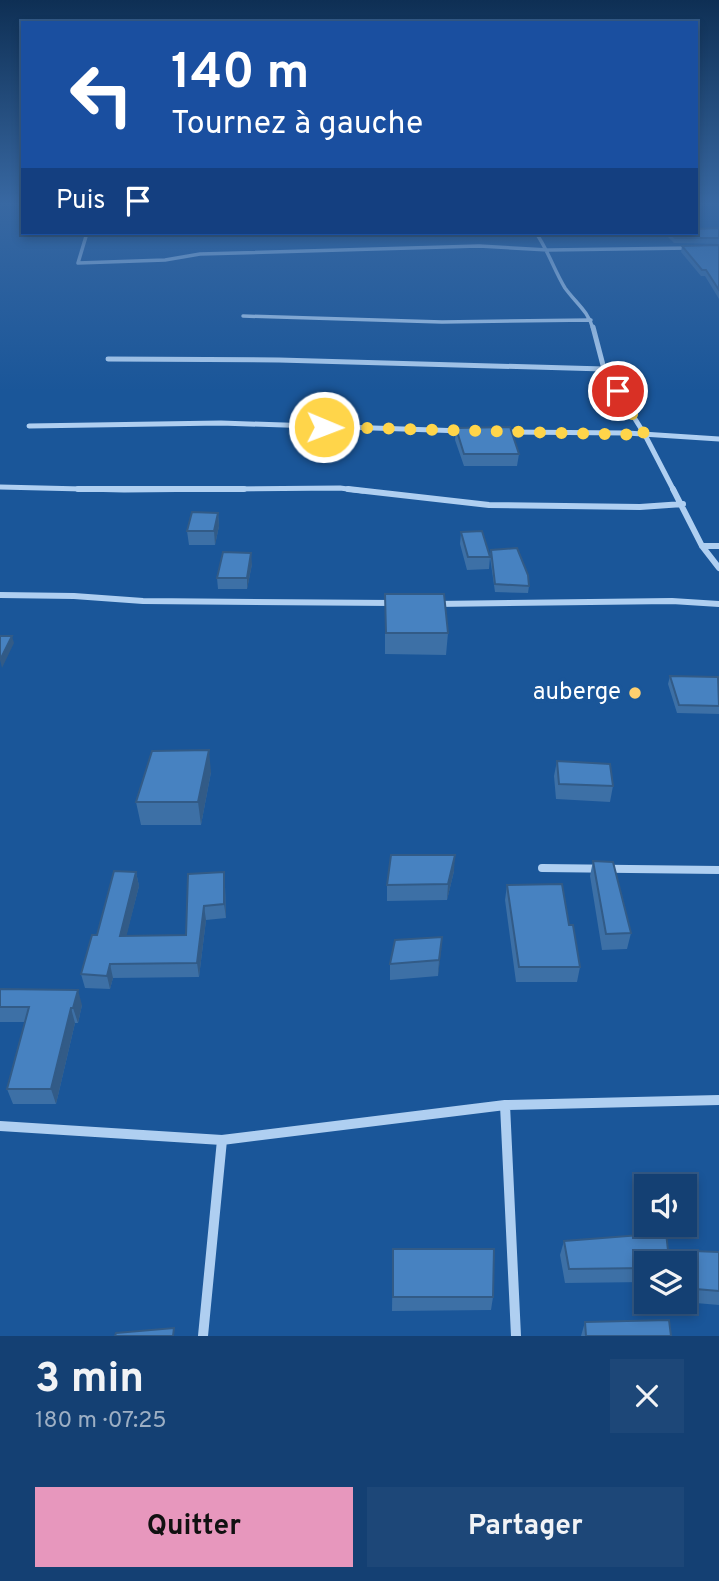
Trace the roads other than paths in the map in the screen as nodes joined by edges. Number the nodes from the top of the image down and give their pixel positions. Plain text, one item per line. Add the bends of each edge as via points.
1 (555, 266) edge
2 (243, 316) dead end
3 (591, 320) junction
4 (108, 359) dead end
5 (604, 369) junction
6 (29, 426) dead end
7 (470, 431) edge
8 (497, 432) edge
9 (645, 435) junction
10 (719, 439) edge
11 (0, 487) edge
12 (683, 504) junction
13 (702, 546) junction
14 (719, 546) edge
15 (719, 568) edge
16 (0, 595) edge
17 (409, 603) edge
18 (422, 604) edge
19 (719, 604) edge
20 (542, 868) dead end
21 (719, 870) edge
22 (719, 1100) edge
23 (505, 1105) junction
24 (0, 1126) edge
25 (222, 1140) junction
26 (203, 1336) edge
27 (516, 1336) edge

1 - 3 street via 564,286
2 - 3 street via 442,323
3 - 5 street
4 - 5 street
5 - 9 street
6 - 7 street via 221,423
8 - 9 street
9 - 10 street
9 - 12 street
11 - 12 street via 340,488 489,505
12 - 13 street
13 - 14 street
13 - 15 street
16 - 17 street
18 - 19 street
20 - 21 street
22 - 23 street
23 - 25 street
23 - 27 street
24 - 25 street
25 - 26 street

